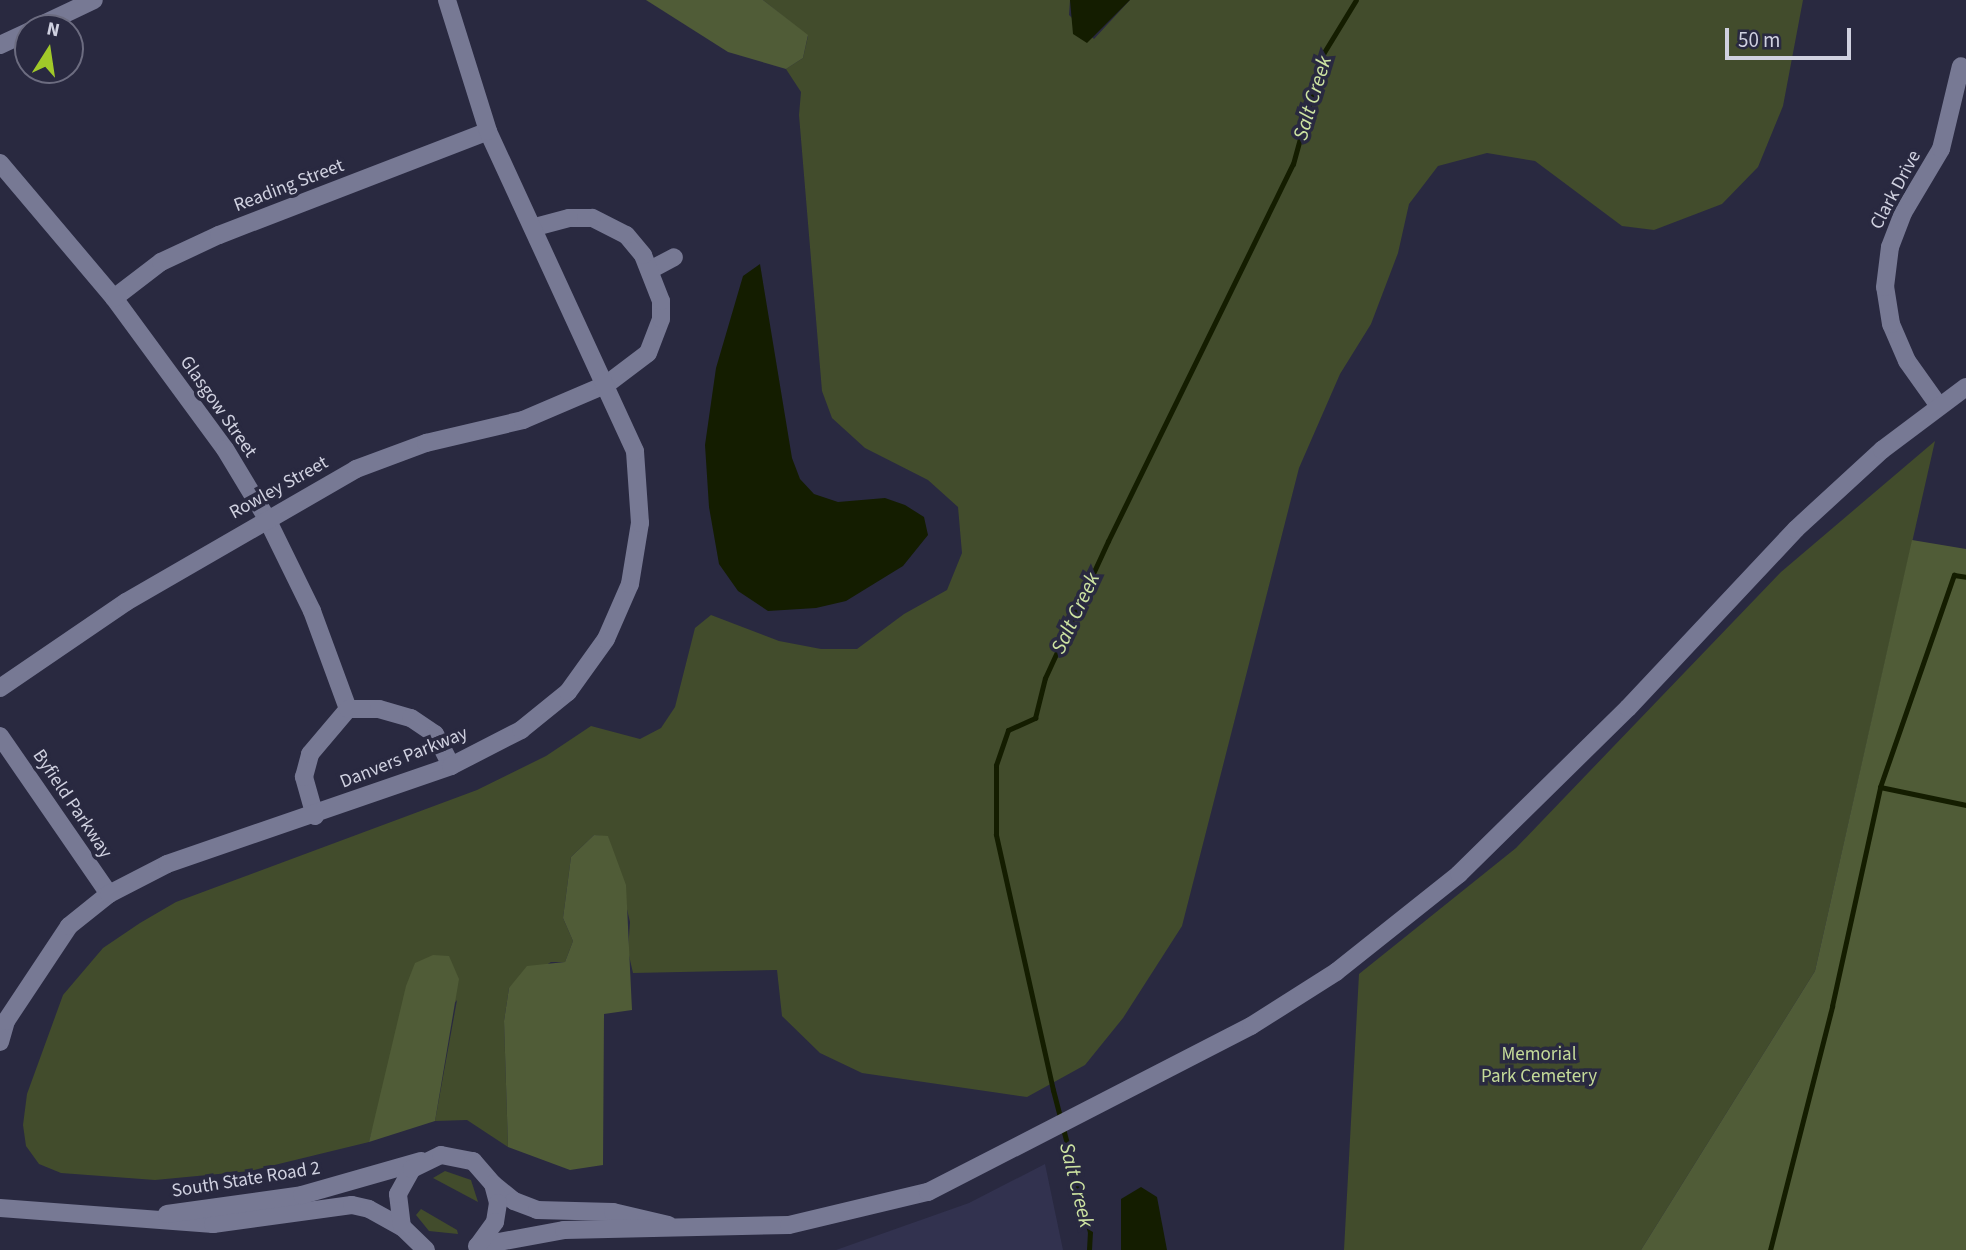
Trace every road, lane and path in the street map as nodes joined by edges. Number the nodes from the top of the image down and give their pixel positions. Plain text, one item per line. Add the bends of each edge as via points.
1 (94, 0) edge
2 (447, 0) edge
3 (64, 14) edge
4 (1961, 66) dead end
5 (488, 131) junction
6 (1, 165) edge
7 (536, 227) junction
8 (674, 257) dead end
9 (650, 270) junction
10 (114, 298) junction
11 (607, 384) junction
12 (1966, 387) edge
13 (1939, 406) junction
14 (266, 517) junction
15 (0, 688) edge
16 (348, 709) junction
17 (0, 736) edge
18 (451, 766) junction
19 (315, 816) junction
20 (109, 894) junction
21 (0, 1042) edge
22 (421, 1161) junction
23 (494, 1184) junction
24 (0, 1208) edge
25 (115, 1219) junction
26 (675, 1227) junction
27 (415, 1242) edge
28 (471, 1249) edge

1 - 3 street
2 - 5 street, Danvers Parkway
4 - 13 street, Clark Drive via 1941,149 1903,213 1890,247 1885,287 1891,324 1908,361
5 - 7 street, Danvers Parkway
5 - 10 street, Reading Street via 219,235 161,262
6 - 10 street, Glasgow Street
7 - 9 street via 569,218 600,221 626,235
7 - 11 street, Danvers Parkway
8 - 9 street
9 - 11 street via 661,301 657,335 648,353
10 - 14 street, Glasgow Street via 225,449
11 - 14 street, Rowley Street via 523,420 426,443 356,469
11 - 18 street, Danvers Parkway via 635,451 639,482 640,523 630,584 606,639 568,692 521,730
12 - 13 street
13 - 26 street via 1882,450 1796,528 1514,824 1418,910 1299,997 1108,1103 928,1192 789,1225
14 - 15 street, Rowley Street via 127,602
14 - 16 street, Glasgow Street via 312,611
16 - 18 street via 379,709 411,718 435,734
16 - 19 street via 310,754 303,777
17 - 20 street, Byfield Parkway
18 - 19 street, Danvers Parkway
19 - 20 street, Danvers Parkway via 167,864
20 - 21 street, Danvers Parkway via 69,926 6,1021
22 - 23 street, South State Road 2 via 441,1155 465,1157 480,1166
22 - 25 street, South State Road 2 via 277,1200
22 - 27 street via 406,1176 398,1194
23 - 26 street via 537,1210 613,1212
23 - 28 street via 495,1222
24 - 25 street, South State Road 2
25 - 27 street, South State Road 2 via 238,1223 352,1205 369,1209
26 - 28 street via 536,1232

